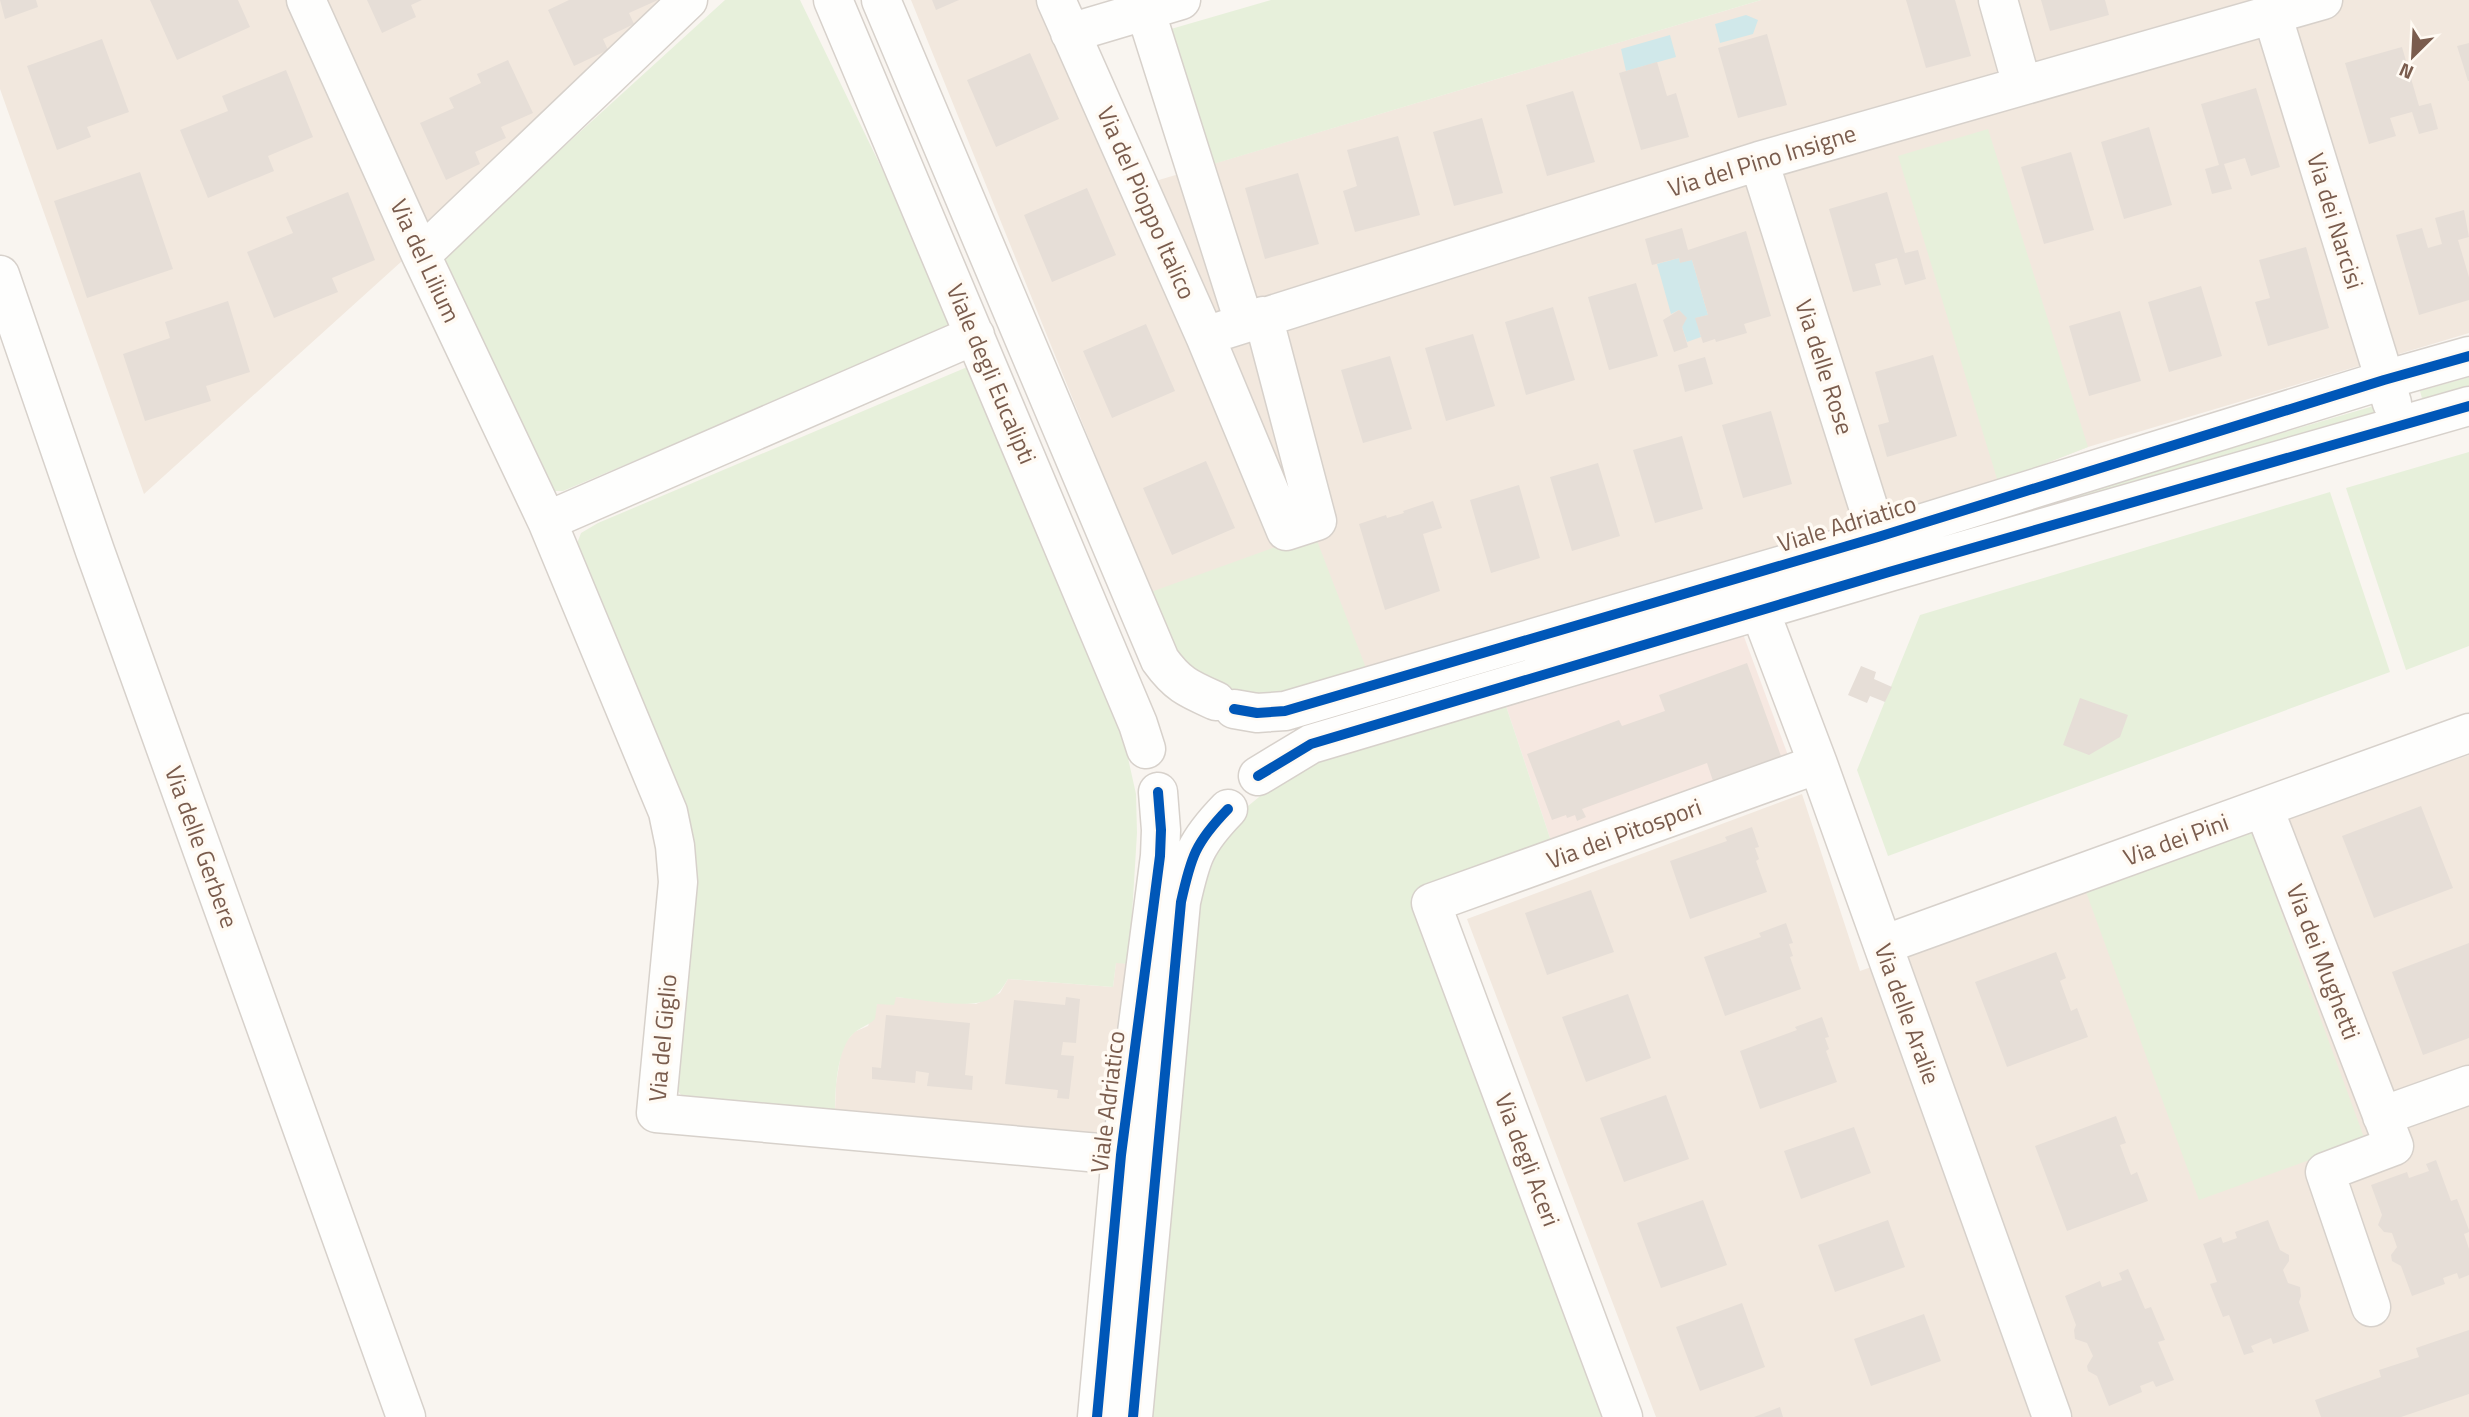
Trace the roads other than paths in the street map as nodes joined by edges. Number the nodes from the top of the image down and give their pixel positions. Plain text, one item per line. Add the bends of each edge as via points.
1 (306, 0) edge
2 (688, 0) edge
3 (834, 0) edge
4 (881, 0) edge
5 (1998, 0) edge
6 (2323, 0) edge
7 (1156, 4) edge
8 (2272, 14) junction
9 (1063, 16) edge
10 (2022, 85) junction
11 (1759, 161) junction
12 (421, 255) junction
13 (0, 275) edge
14 (1254, 319) junction
15 (975, 335) junction
16 (1205, 336) junction
17 (2469, 356) edge
18 (2384, 380) junction
19 (1283, 390) junction
20 (2469, 406) edge
21 (1234, 407) junction
22 (2400, 427) junction
23 (547, 521) junction
24 (1884, 555) junction
25 (1760, 611) junction
26 (1225, 705) junction
27 (2469, 733) edge
28 (1146, 749) junction
29 (1818, 764) junction
30 (1258, 776) junction
31 (1157, 792) junction
32 (1228, 809) junction
33 (2264, 809) junction
34 (1430, 903) joint
35 (1883, 946) junction
36 (2469, 1085) edge
37 (2382, 1116) junction
38 (1122, 1155) junction
39 (2371, 1307) dead end
40 (406, 1417) edge
41 (1097, 1417) edge
42 (1133, 1417) edge
43 (1623, 1417) edge
44 (2052, 1417) edge

1 - 12 street, Via del Lilium
2 - 12 street
3 - 15 street, Viale degli Eucalipti
4 - 26 street, Viale degli Eucalipti via 1160,660 1185,687
5 - 10 street
6 - 8 street, Via del Pino Insigne
7 - 9 street
7 - 14 street, Via del Pioppo Italico
8 - 10 street, Via del Pino Insigne
8 - 18 street, Via dei Narcisi
9 - 16 street, Via del Pioppo Italico
10 - 11 street, Via del Pino Insigne
11 - 14 street, Via del Pino Insigne
11 - 24 street, Via delle Rose
12 - 23 street, Via del Lilium
13 - 40 street, Via delle Gerbere
14 - 16 street, Via del Pino Insigne
14 - 19 street, Via del Pioppo Italico
15 - 23 street
15 - 28 street, Viale degli Eucalipti
16 - 21 street, Via del Pioppo Italico
17 - 18 street, Viale Adriatico
18 - 22 street, Via dei Narcisi
18 - 24 street, Viale Adriatico
19 - 21 street
19 - 21 street, Via del Pioppo Italico via 1317,521 1286,531
20 - 22 street, Viale Adriatico
22 - 24 street, Viale Adriatico
23 - 38 street, Via del Giglio via 667,812 675,846 678,882 656,1113
24 - 25 street, Viale Adriatico
24 - 26 street, Viale Adriatico via 1285,711 1257,713
25 - 29 street, Via delle Aralie
25 - 30 street, Viale Adriatico via 1311,744
26 - 28 street via 1197,700 1179,705 1151,731
26 - 30 street via 1248,722 1258,738
27 - 33 street, Via dei Pini
28 - 31 street via 1146,769
29 - 34 street, Via dei Pitospori
29 - 35 street, Via delle Aralie
30 - 32 street via 1250,793
31 - 32 street via 1190,814 1218,814
31 - 38 street, Viale Adriatico via 1160,856
32 - 42 street via 1198,844 1181,902
33 - 35 street, Via dei Pini
33 - 37 street, Via dei Mughetti
34 - 43 street, Via degli Aceri
35 - 44 street, Via delle Aralie
36 - 37 street
37 - 39 street, Via dei Mughetti via 2394,1146 2325,1172
38 - 41 street, Viale Adriatico

